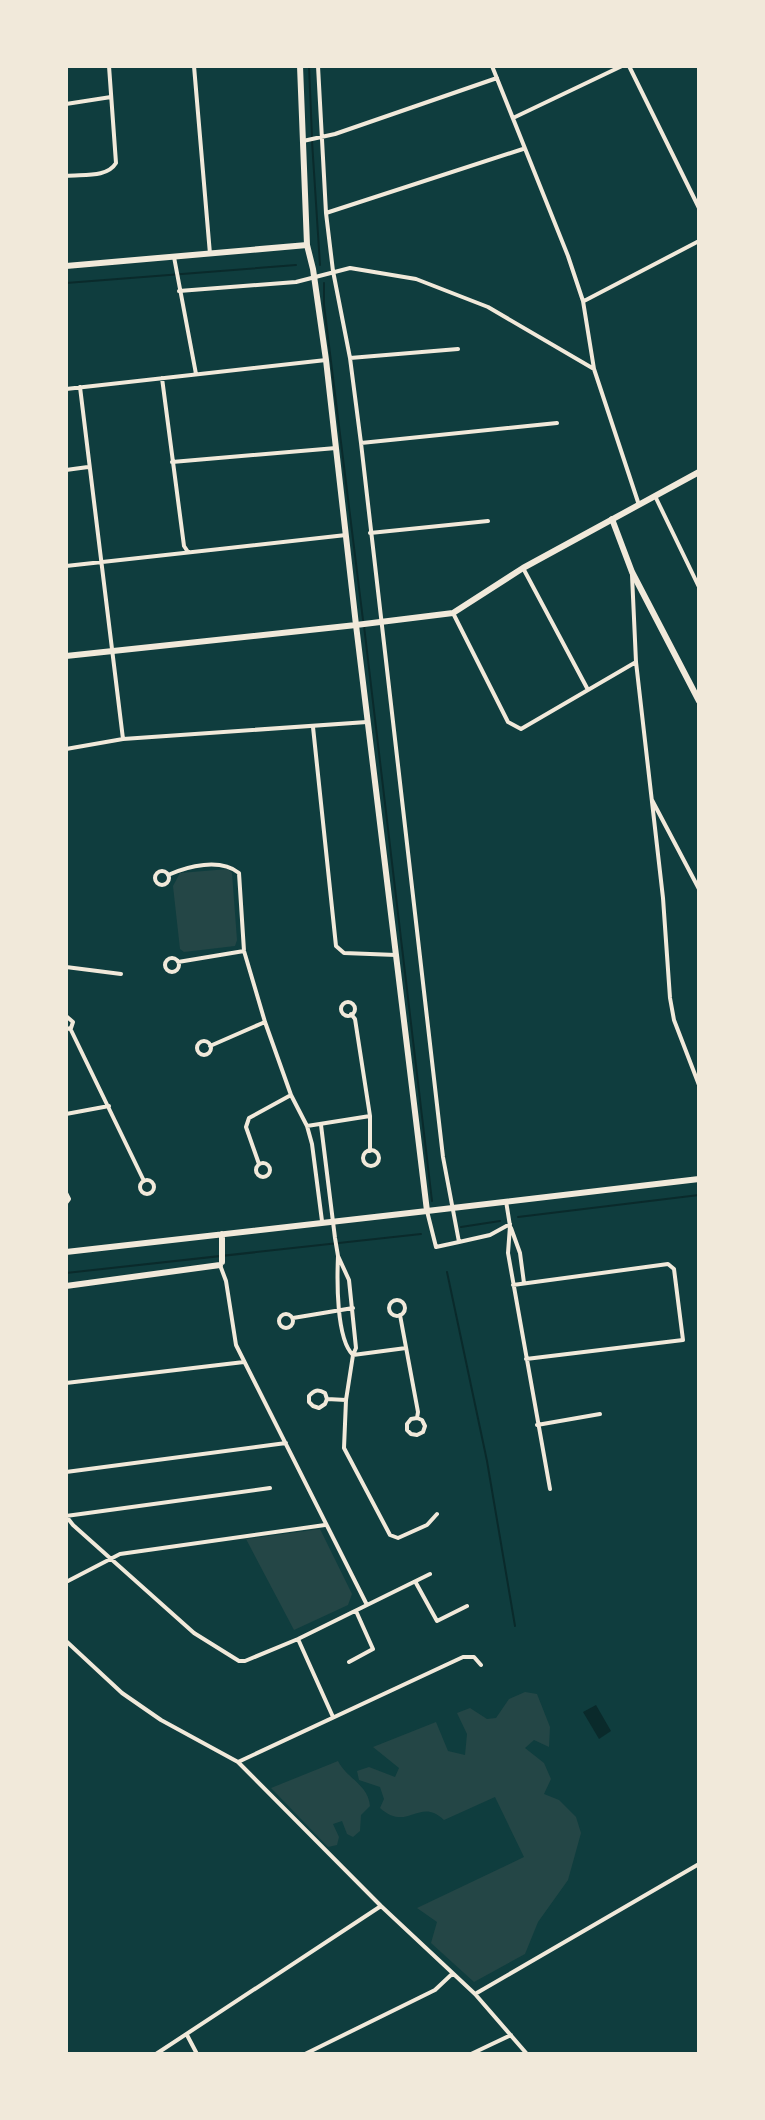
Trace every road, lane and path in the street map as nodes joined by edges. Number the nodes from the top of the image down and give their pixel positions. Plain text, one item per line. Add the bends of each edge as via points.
1 (109, 66) edge
2 (194, 66) edge
3 (300, 66) edge
4 (318, 66) edge
5 (492, 66) edge
6 (622, 66) edge
7 (629, 66) edge
8 (497, 78) junction
9 (112, 96) junction
10 (66, 104) edge
11 (513, 118) junction
12 (322, 138) junction
13 (303, 141) junction
14 (523, 149) junction
15 (66, 176) edge
16 (699, 208) edge
17 (326, 213) junction
18 (699, 241) edge
19 (307, 245) junction
20 (210, 254) junction
21 (174, 257) junction
22 (66, 266) edge
23 (333, 271) junction
24 (314, 278) junction
25 (179, 291) junction
26 (583, 301) junction
27 (458, 349) dead end
28 (350, 358) junction
29 (326, 360) junction
30 (594, 369) junction
31 (196, 374) junction
32 (162, 378) junction
33 (80, 387) junction
34 (66, 389) edge
35 (557, 423) dead end
36 (361, 443) junction
37 (336, 448) junction
38 (172, 462) junction
39 (88, 467) junction
40 (66, 470) edge
41 (699, 472) edge
42 (655, 496) junction
43 (639, 505) junction
44 (612, 519) junction
45 (488, 521) dead end
46 (370, 533) junction
47 (346, 535) junction
48 (188, 552) junction
49 (100, 562) junction
50 (66, 566) edge
51 (523, 568) junction
52 (632, 572) junction
53 (699, 587) edge
54 (453, 613) junction
55 (381, 621) junction
56 (362, 624) junction
57 (114, 651) junction
58 (66, 656) edge
59 (636, 662) junction
60 (587, 688) junction
61 (699, 701) edge
62 (367, 722) junction
63 (313, 727) junction
64 (123, 739) junction
65 (66, 749) edge
66 (651, 797) junction
67 (168, 875) dead end
68 (699, 889) edge
69 (244, 951) junction
70 (396, 955) junction
71 (178, 962) dead end
72 (66, 967) edge
73 (121, 974) dead end
74 (351, 1014) dead end
75 (66, 1016) edge
76 (265, 1022) junction
77 (68, 1029) edge
78 (210, 1046) dead end
79 (699, 1085) edge
80 (291, 1095) junction
81 (109, 1106) junction
82 (66, 1114) edge
83 (370, 1116) junction
84 (321, 1125) junction
85 (307, 1126) junction
86 (370, 1151) dead end
87 (259, 1164) dead end
88 (699, 1179) edge
89 (144, 1181) dead end
90 (66, 1193) edge
91 (506, 1201) junction
92 (66, 1203) edge
93 (451, 1208) junction
94 (427, 1211) junction
95 (334, 1220) junction
96 (322, 1221) junction
97 (510, 1225) junction
98 (222, 1234) junction
99 (459, 1242) junction
100 (66, 1252) edge
101 (338, 1253) junction
102 (221, 1264) junction
103 (524, 1283) junction
104 (513, 1285) junction
105 (66, 1286) edge
106 (353, 1308) junction
107 (340, 1310) junction
108 (400, 1315) junction
109 (293, 1318) dead end
110 (406, 1348) junction
111 (353, 1355) junction
112 (526, 1359) junction
113 (244, 1362) junction
114 (66, 1383) edge
115 (327, 1399) junction
116 (346, 1400) junction
117 (600, 1414) dead end
118 (417, 1418) junction
119 (537, 1425) junction
120 (286, 1443) junction
121 (66, 1472) edge
122 (270, 1488) dead end
123 (550, 1489) dead end
124 (437, 1514) dead end
125 (66, 1516) edge
126 (325, 1525) junction
127 (111, 1558) junction
128 (430, 1574) dead end
129 (66, 1582) edge
130 (415, 1582) junction
131 (367, 1605) junction
132 (467, 1606) dead end
133 (355, 1611) junction
134 (298, 1639) junction
135 (66, 1641) edge
136 (349, 1662) dead end
137 (481, 1665) dead end
138 (333, 1717) junction
139 (238, 1762) junction
140 (699, 1864) edge
141 (381, 1906) junction
142 (452, 1974) junction
143 (475, 1994) junction
144 (187, 2035) junction
145 (511, 2035) junction
146 (156, 2054) edge
147 (198, 2054) edge
148 (305, 2054) edge
149 (471, 2054) edge
150 (527, 2054) edge

1 - 9 street
2 - 20 street
3 - 13 street
4 - 12 street
5 - 8 street
6 - 11 street
7 - 16 street
8 - 11 street
8 - 12 street
9 - 10 street
9 - 15 street via 112,170
11 - 14 street
12 - 13 street
12 - 17 street
13 - 19 street
14 - 17 street
14 - 26 street
17 - 23 street
18 - 26 street
19 - 20 street
19 - 24 street
20 - 21 street
21 - 22 street
21 - 25 street
23 - 24 street
23 - 28 street
23 - 30 street via 350,268 416,279 488,307
24 - 25 street
24 - 29 street
25 - 31 street
26 - 30 street
27 - 28 street
28 - 36 street
29 - 31 street
29 - 37 street
30 - 43 street
31 - 32 street
32 - 33 street
32 - 38 street
33 - 34 street
33 - 39 street
35 - 36 street
36 - 46 street
37 - 38 street
37 - 47 street
38 - 48 street
39 - 40 street
39 - 49 street
41 - 42 street
42 - 43 street
42 - 53 street
43 - 44 street
44 - 51 street
44 - 52 street
45 - 46 street
46 - 55 street
47 - 48 street
47 - 56 street
48 - 49 street
49 - 50 street
49 - 57 street
51 - 54 street
51 - 60 street
52 - 59 street
52 - 61 street
54 - 55 street
54 - 60 street via 513,727 521,729
55 - 56 street
55 - 93 street
56 - 57 street
56 - 62 street
57 - 58 street
57 - 64 street
59 - 60 street
59 - 66 street
62 - 63 street
62 - 70 street
63 - 64 street
63 - 70 street via 336,946 344,953
64 - 65 street
66 - 68 street
66 - 79 street via 671,1010
67 - 69 street via 221,865 239,873
69 - 71 street
69 - 76 street
70 - 94 street
72 - 73 street
74 - 83 street
75 - 77 street via 72,1019
76 - 78 street
76 - 80 street
77 - 81 street
80 - 85 street
80 - 87 street via 246,1123
81 - 82 street
81 - 89 street
83 - 84 street
83 - 86 street
84 - 85 street
84 - 95 street
85 - 96 street
88 - 91 street
90 - 92 street
91 - 93 street
91 - 97 street
93 - 94 street
93 - 99 street
94 - 95 street
94 - 99 street via 436,1247
95 - 96 street
95 - 101 street
96 - 98 street
97 - 99 street
97 - 103 street
97 - 104 street via 507,1246
98 - 100 street
98 - 102 street
101 - 106 street
101 - 107 street
102 - 105 street
102 - 113 street via 233,1336
103 - 104 street
103 - 112 street via 668,1264 674,1269 685,1337
104 - 112 street
106 - 107 street
106 - 111 street
107 - 109 street
107 - 111 street via 347,1349
108 - 108 street via 405,1304 395,1300 389,1309
108 - 110 street
110 - 111 street
110 - 118 street
111 - 116 street
112 - 119 street
113 - 114 street
113 - 120 street
115 - 115 street via 319,1390 309,1396 319,1408
115 - 116 street
116 - 124 street via 344,1448 390,1535 398,1538 427,1525
117 - 119 street
118 - 118 street via 407,1424 411,1434 423,1432 425,1426
119 - 123 street
120 - 121 street
120 - 126 street
122 - 125 street
125 - 127 street
126 - 127 street
126 - 131 street
127 - 129 street
127 - 134 street via 194,1633 234,1660 245,1661
128 - 130 street
130 - 131 street
130 - 132 street via 437,1621
131 - 133 street
133 - 134 street
133 - 136 street via 373,1649
134 - 138 street
135 - 139 street via 148,1711
137 - 138 street via 474,1657 463,1657
138 - 139 street
139 - 141 street
140 - 143 street
141 - 142 street
141 - 144 street
142 - 143 street
142 - 148 street via 435,1990
143 - 145 street
144 - 146 street
144 - 147 street
145 - 149 street
145 - 150 street

